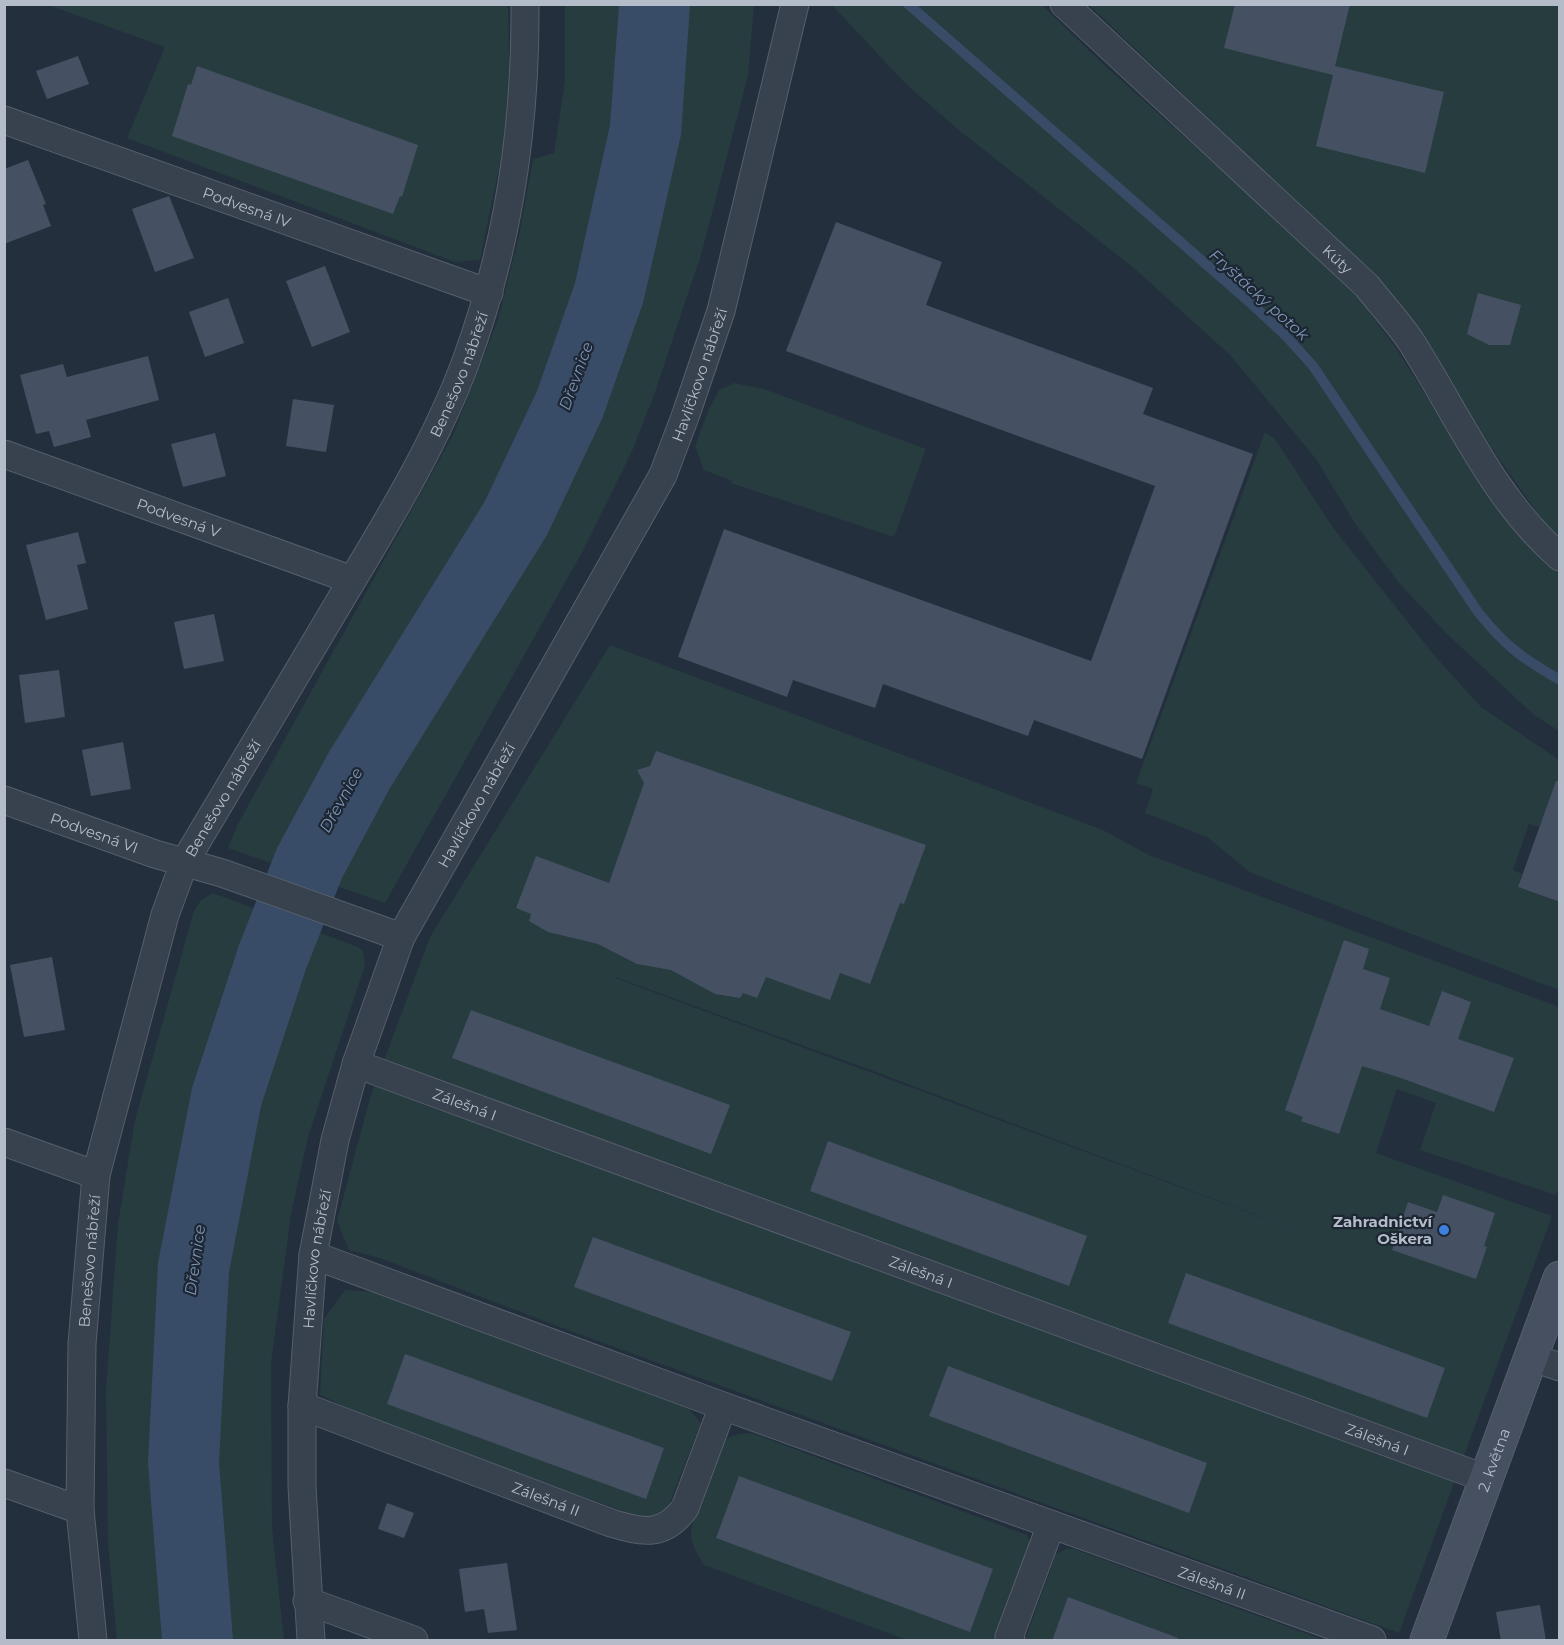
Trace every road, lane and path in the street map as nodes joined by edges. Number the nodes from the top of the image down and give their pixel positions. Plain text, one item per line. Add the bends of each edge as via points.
1 (525, 4) edge
2 (795, 4) edge
3 (1064, 4) edge
4 (4, 120) edge
5 (489, 293) junction
6 (4, 454) edge
7 (1560, 557) edge
8 (352, 580) junction
9 (4, 800) edge
10 (184, 862) junction
11 (401, 937) junction
12 (356, 1064) junction
13 (4, 1142) edge
14 (96, 1175) junction
15 (313, 1255) junction
16 (1560, 1278) edge
17 (1545, 1362) edge
18 (302, 1406) junction
19 (723, 1406) junction
20 (1486, 1479) junction
21 (4, 1483) edge
22 (80, 1510) junction
23 (1051, 1524) junction
24 (307, 1601) junction
25 (93, 1641) edge
26 (311, 1641) edge
27 (414, 1641) edge
28 (1011, 1641) edge
29 (1372, 1641) edge
30 (1427, 1641) edge

1 - 5 street, Benešovo nábřeží via 522,111 509,205
2 - 11 street, Havlíčkovo nábřeží via 721,311 663,475
3 - 7 street, Kúty via 1367,286 1408,338 1498,486 1522,519
4 - 5 street, Podvesná IV
5 - 8 street, Benešovo nábřeží via 439,424
6 - 8 street, Podvesná V
8 - 10 street, Benešovo nábřeží
9 - 10 street, Podvesná VI
10 - 11 street, Podvesná VI
10 - 14 street, Benešovo nábřeží via 165,915
11 - 12 street, Havlíčkovo nábřeží
12 - 15 street, Havlíčkovo nábřeží via 335,1140
12 - 20 street, Zálešná I
13 - 14 street
14 - 22 street, Benešovo nábřeží via 82,1344
15 - 18 street, Havlíčkovo nábřeží
15 - 19 street, Zálešná II
16 - 17 street, 2. května
17 - 20 street, 2. května
18 - 19 street, Zálešná II via 611,1523 643,1531 666,1527 685,1508
18 - 24 street, Havlíčkovo nábřeží
19 - 23 street, Zálešná II
20 - 30 street, 2. května
21 - 22 street
22 - 25 street, Benešovo nábřeží
23 - 28 street
23 - 29 street, Zálešná II
24 - 26 street, Havlíčkovo nábřeží
24 - 27 street

